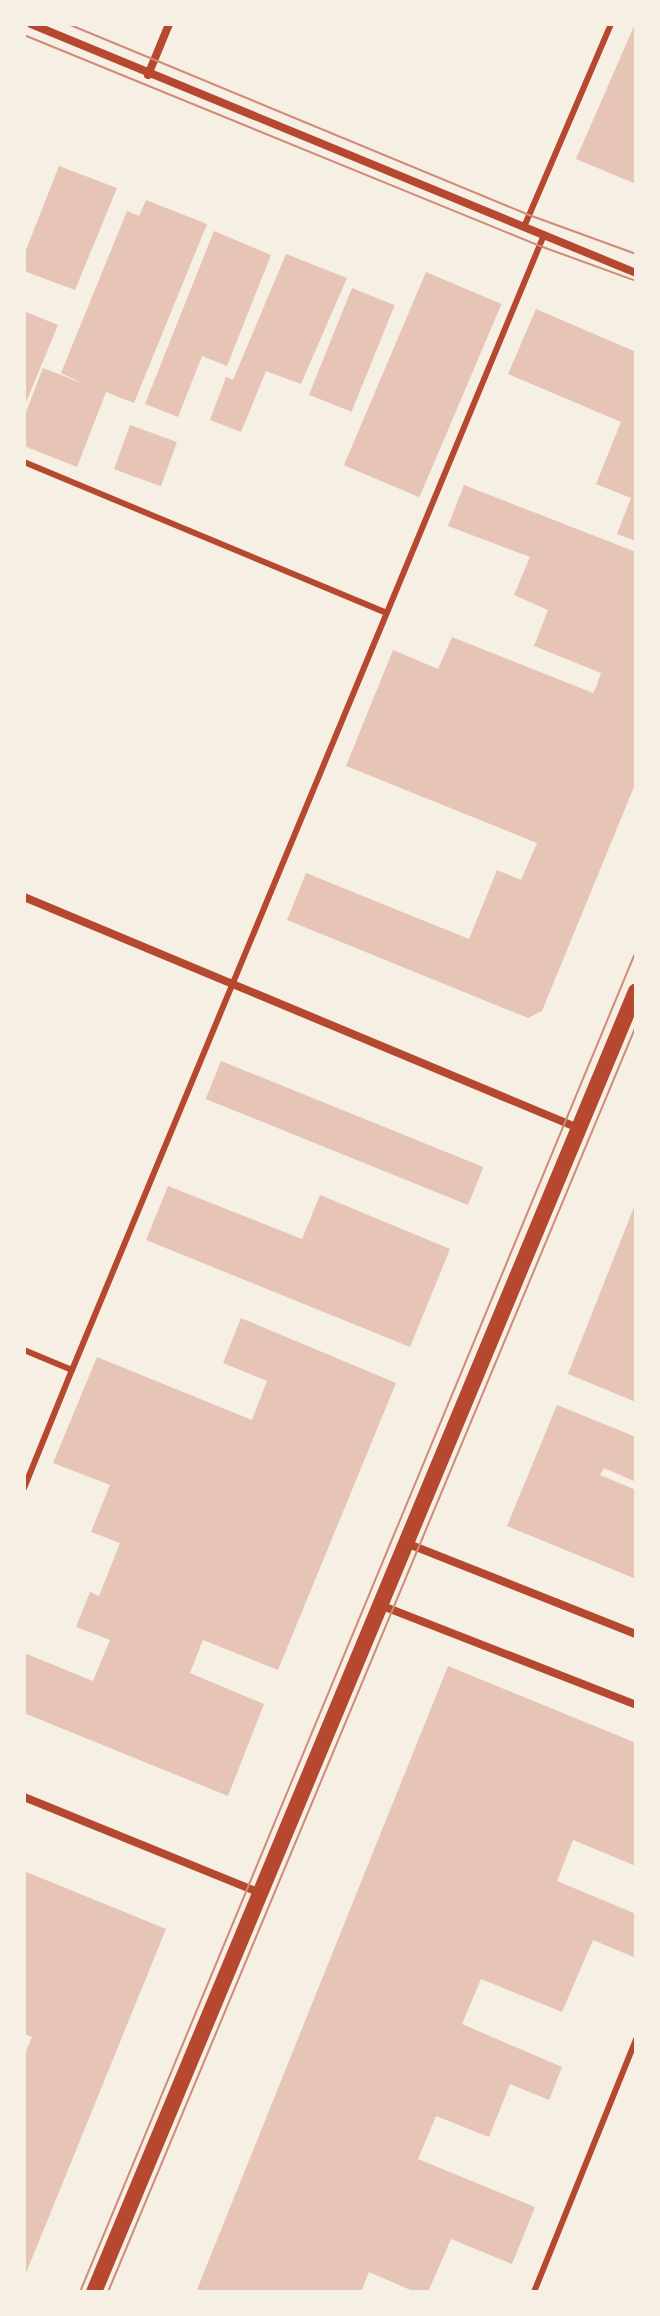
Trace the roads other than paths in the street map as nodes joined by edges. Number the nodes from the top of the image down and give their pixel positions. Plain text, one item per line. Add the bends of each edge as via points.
1 (31, 24) edge
2 (169, 24) edge
3 (611, 24) edge
4 (148, 75) junction
5 (524, 227) junction
6 (544, 235) junction
7 (636, 273) edge
8 (24, 462) edge
9 (386, 613) junction
10 (24, 897) edge
11 (234, 985) junction
12 (636, 991) edge
13 (579, 1129) junction
14 (24, 1350) edge
15 (72, 1370) junction
16 (24, 1488) edge
17 (405, 1542) junction
18 (379, 1604) junction
19 (636, 1634) edge
20 (636, 1705) edge
21 (24, 1797) edge
22 (260, 1893) junction
23 (636, 2039) edge
24 (94, 2292) edge
25 (534, 2292) edge

1 - 4 street
2 - 4 street
3 - 5 lane
4 - 5 street
5 - 6 street
6 - 7 street
6 - 9 lane
8 - 9 lane
9 - 11 lane
10 - 11 street
11 - 13 street
11 - 15 lane
12 - 13 main road
13 - 17 main road
14 - 15 lane
15 - 16 lane
17 - 18 main road
17 - 19 street
18 - 20 street
18 - 22 main road
21 - 22 street
22 - 24 main road
23 - 25 lane

